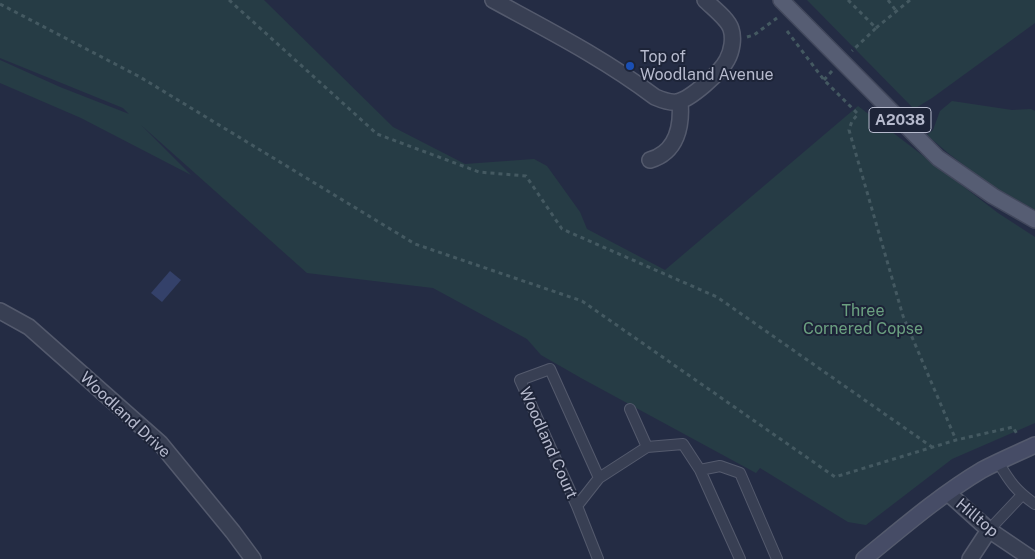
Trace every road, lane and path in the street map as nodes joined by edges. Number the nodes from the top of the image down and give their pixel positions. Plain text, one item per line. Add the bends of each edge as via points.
1 (230, 0) edge
2 (493, 0) edge
3 (705, 0) edge
4 (781, 0) edge
5 (848, 0) edge
6 (888, 0) edge
7 (910, 0) edge
8 (0, 4) edge
9 (897, 12) junction
10 (777, 18) dead end
11 (783, 26) dead end
12 (876, 28) junction
13 (731, 47) junction
14 (841, 61) junction
15 (824, 80) junction
16 (680, 102) junction
17 (650, 160) dead end
18 (1035, 220) edge
19 (0, 311) edge
20 (630, 409) dead end
21 (956, 440) junction
22 (647, 447) junction
23 (1030, 447) edge
24 (932, 448) junction
25 (998, 462) junction
26 (700, 470) junction
27 (599, 478) junction
28 (948, 494) junction
29 (1022, 495) junction
30 (1035, 504) edge
31 (577, 506) junction
32 (989, 530) junction
33 (253, 559) edge
34 (598, 559) edge
35 (740, 559) edge
36 (777, 559) edge
37 (864, 559) edge
38 (970, 559) edge
39 (1032, 559) edge

1 - 24 path via 377,134 479,172 526,176 562,229 717,297
2 - 16 street via 620,72 655,97 667,102
3 - 13 street via 732,32
4 - 14 main road, A2038
5 - 12 path
6 - 9 path
7 - 9 path
8 - 24 path via 140,77 415,244 582,301 835,477
9 - 12 path
10 - 13 path
11 - 15 path
12 - 14 path
13 - 16 street via 723,66 699,90
14 - 15 path
14 - 18 main road, A2038 via 938,158
15 - 21 path via 858,114 849,130 903,316
16 - 17 street via 680,121 670,149
19 - 33 street, Woodland Drive via 29,327 160,443
20 - 22 lane
21 - 23 path via 1013,427
21 - 24 path
22 - 26 lane, Woodland Court via 683,444
22 - 27 lane, Woodland Court
23 - 25 street
25 - 28 street
25 - 29 lane
26 - 35 lane, Woodland Court
26 - 36 lane via 720,466 740,473
27 - 31 lane, Woodland Court
27 - 31 lane, Woodland Court via 550,369 520,380
28 - 32 street, Hilltop
28 - 37 street
29 - 30 lane
29 - 32 lane
31 - 34 lane, Woodland Court
32 - 38 street
32 - 39 street, Hilltop

